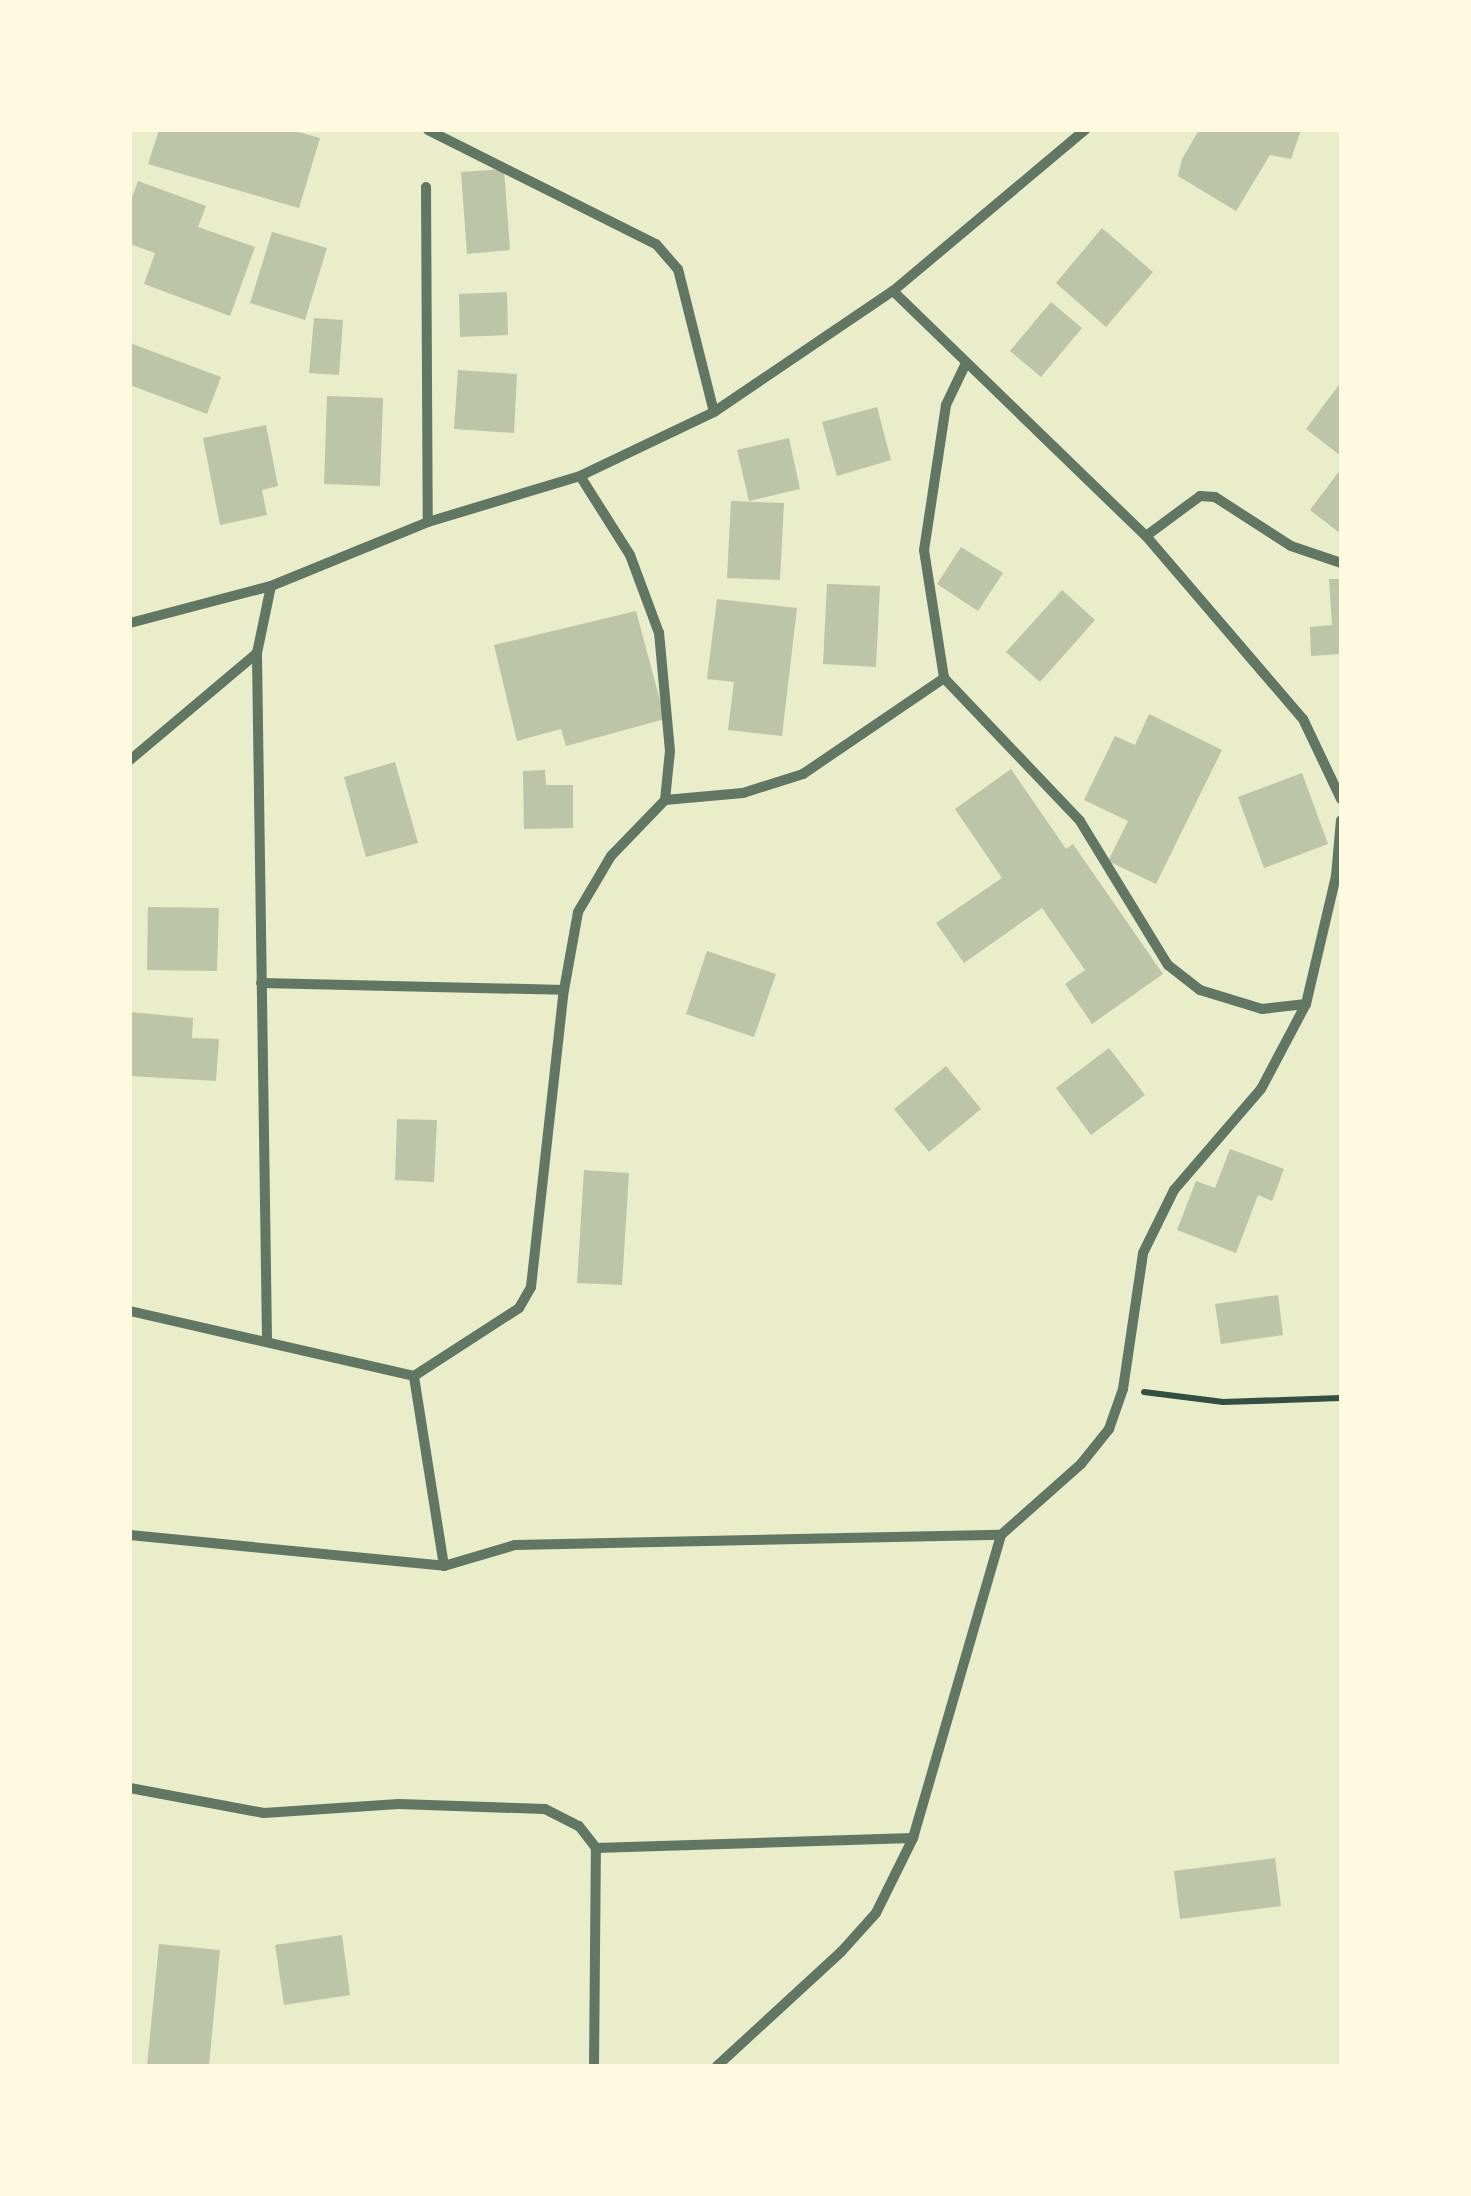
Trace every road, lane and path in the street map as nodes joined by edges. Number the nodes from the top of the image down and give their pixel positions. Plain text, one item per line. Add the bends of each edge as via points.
1 (428, 130) edge
2 (1085, 130) edge
3 (426, 187) dead end
4 (893, 291) junction
5 (966, 362) junction
6 (714, 412) junction
7 (580, 476) junction
8 (428, 522) junction
9 (1146, 536) junction
10 (1341, 563) edge
11 (271, 586) junction
12 (130, 623) edge
13 (256, 653) junction
14 (944, 678) junction
15 (130, 760) edge
16 (1341, 798) edge
17 (664, 800) junction
18 (1341, 820) edge
19 (262, 984) junction
20 (564, 990) junction
21 (1306, 1004) junction
22 (130, 1311) edge
23 (267, 1340) junction
24 (414, 1376) junction
25 (1123, 1389) junction
26 (1341, 1398) edge
27 (1000, 1535) junction
28 (130, 1536) edge
29 (444, 1566) junction
30 (130, 1788) edge
31 (913, 1838) junction
32 (596, 1848) junction
33 (594, 2066) edge
34 (717, 2066) edge

1 - 6 street via 656,244 678,270
2 - 4 street
3 - 8 street
4 - 5 street
4 - 6 street
5 - 9 street
5 - 14 street via 942,421 924,550
6 - 7 street
7 - 8 street
7 - 17 street via 630,555 658,633 670,734
8 - 11 street
9 - 10 street via 1200,496 1215,497 1291,546
9 - 16 street via 1304,719
11 - 12 street
11 - 13 street
13 - 15 street
13 - 19 street
14 - 17 street via 803,774 742,793
14 - 21 street via 1080,821 1168,965 1200,990 1262,1009
17 - 20 street via 611,856 578,912
18 - 21 street via 1336,876
19 - 20 street
19 - 23 street
20 - 24 street via 531,1286 519,1308
21 - 25 street via 1261,1089 1174,1190 1143,1252
22 - 23 street
23 - 24 street
24 - 29 street
25 - 26 path via 1224,1402
25 - 27 street via 1109,1429 1081,1464
27 - 29 street via 515,1545
27 - 31 street
28 - 29 street
30 - 32 street via 264,1813 399,1804 545,1809 579,1826
31 - 32 street
31 - 34 street via 876,1912
32 - 33 street

